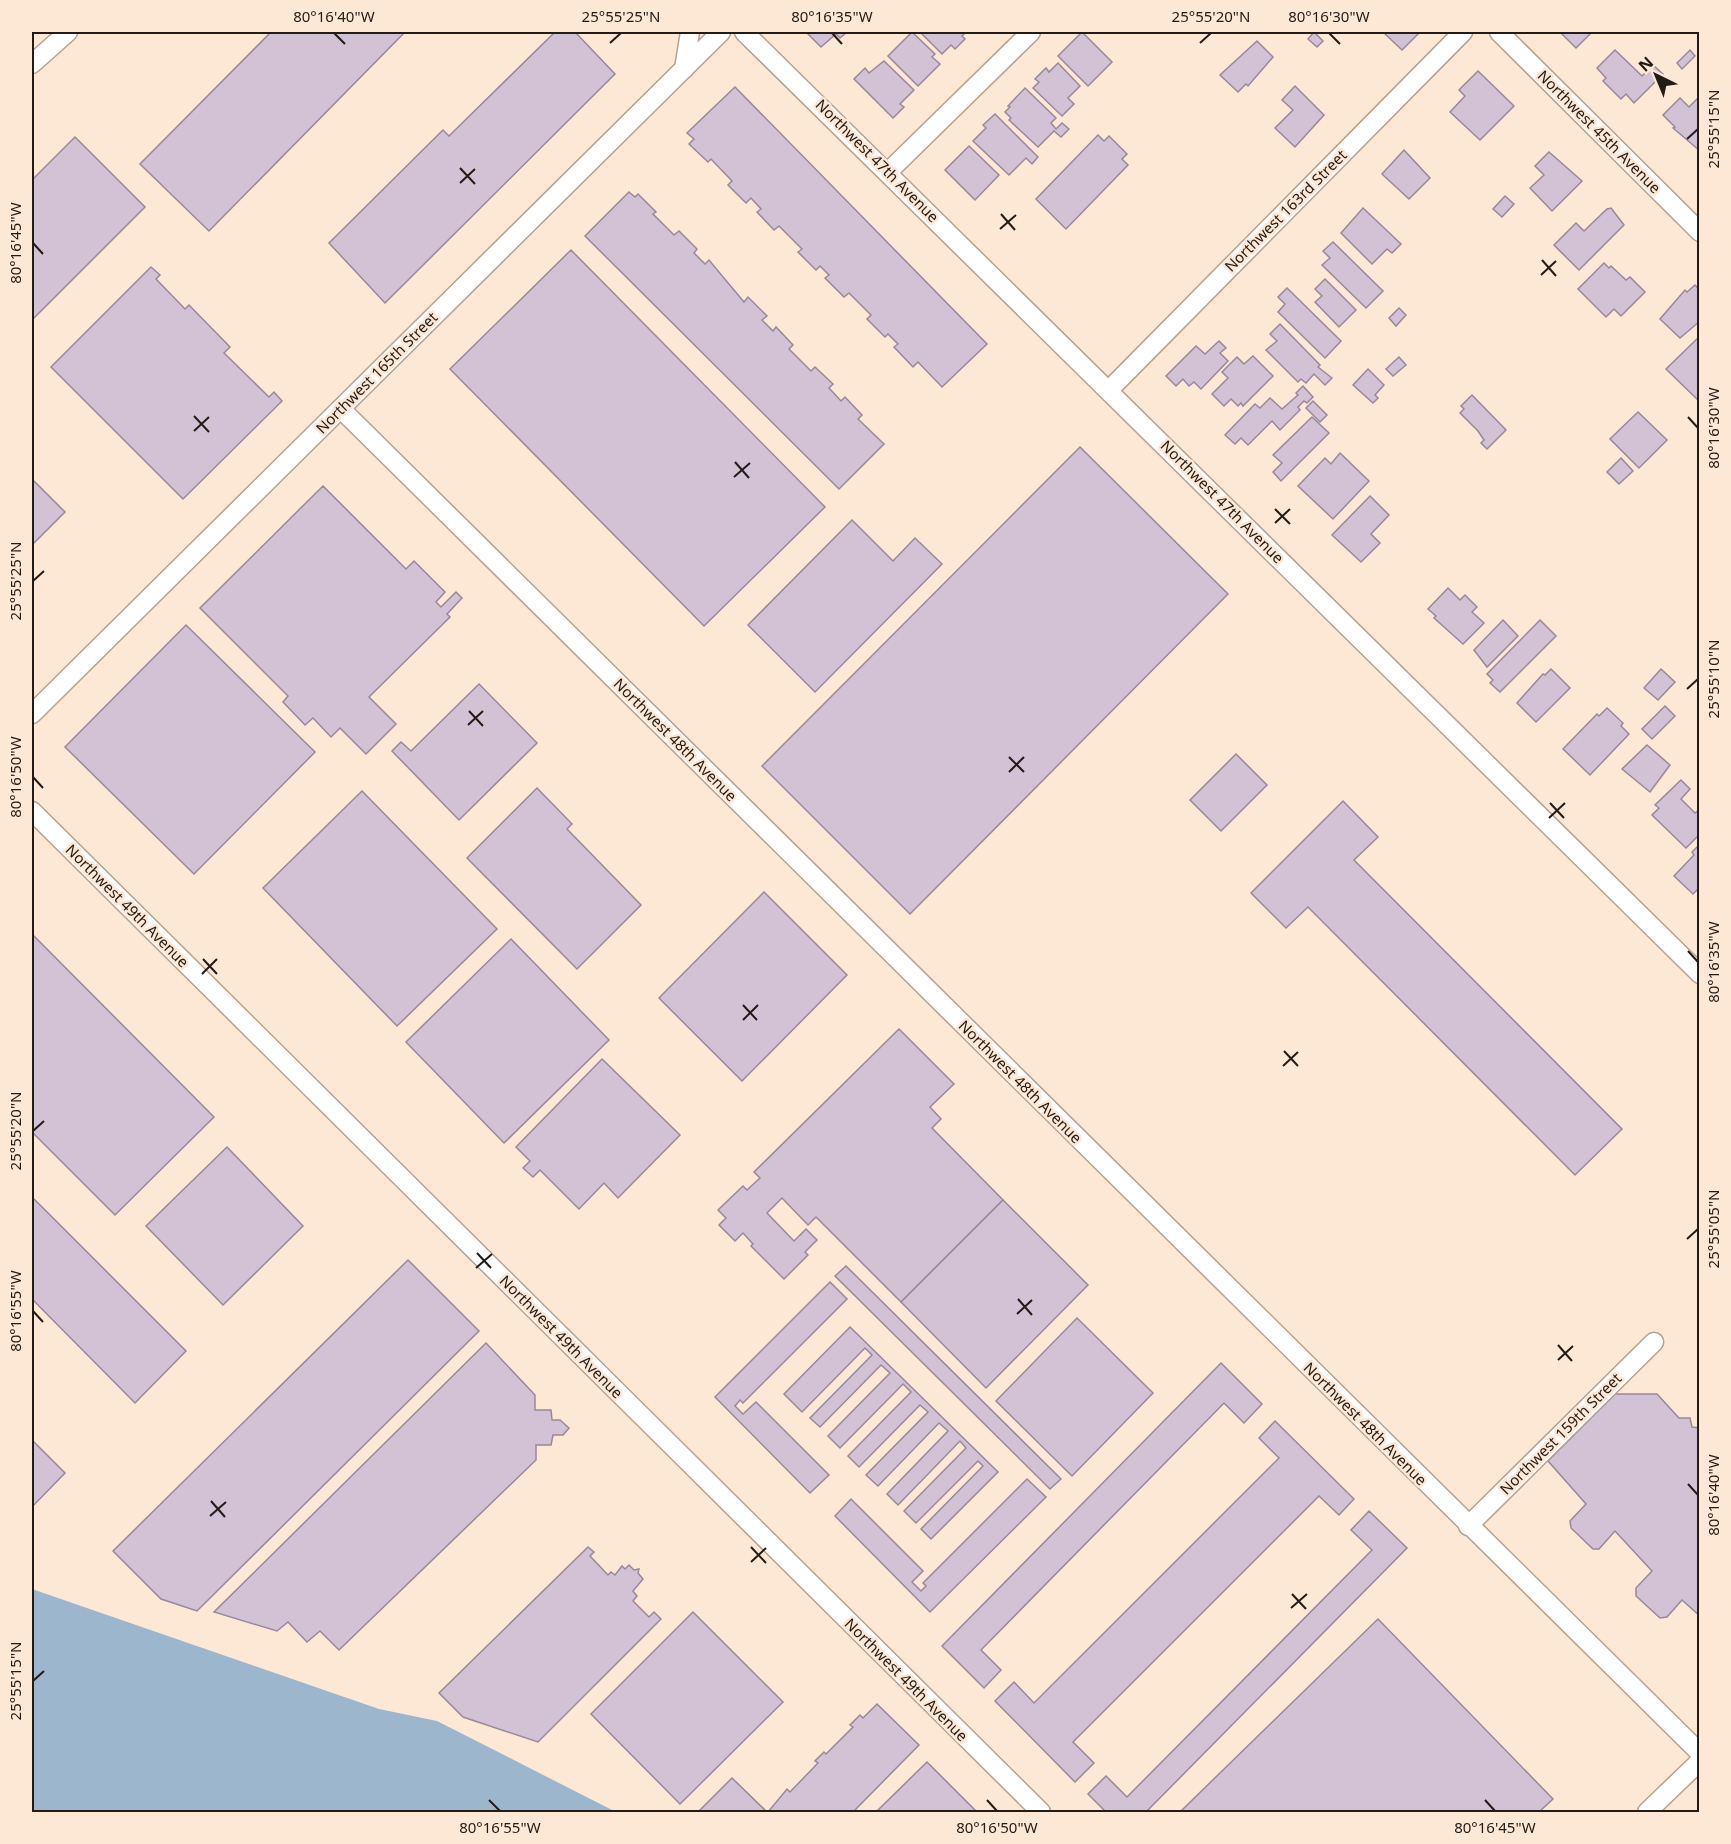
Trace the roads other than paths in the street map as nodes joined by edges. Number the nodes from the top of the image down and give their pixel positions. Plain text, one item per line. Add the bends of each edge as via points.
1 (68, 32) edge
2 (690, 32) edge
3 (721, 32) edge
4 (744, 32) edge
5 (1031, 32) edge
6 (1463, 32) edge
7 (1499, 32) edge
8 (32, 64) edge
9 (684, 69) junction
10 (888, 172) junction
11 (1700, 232) edge
12 (1109, 390) junction
13 (341, 409) junction
14 (32, 714) edge
15 (32, 811) edge
16 (1700, 974) edge
17 (1654, 1342) dead end
18 (1467, 1526) junction
19 (1700, 1753) edge
20 (1700, 1761) edge
21 (1041, 1812) edge
22 (1647, 1812) edge

1 - 8 street
2 - 9 street
3 - 9 street, Northwest 165th Street
4 - 10 street, Northwest 47th Avenue
5 - 10 street
6 - 12 street, Northwest 163rd Street
7 - 11 street, Northwest 45th Avenue
9 - 13 street, Northwest 165th Street
10 - 12 street, Northwest 47th Avenue
12 - 16 street, Northwest 47th Avenue
13 - 14 street, Northwest 165th Street
13 - 18 street, Northwest 48th Avenue
15 - 21 street, Northwest 49th Avenue
17 - 18 street, Northwest 159th Street
18 - 19 street, Northwest 48th Avenue
20 - 22 street

